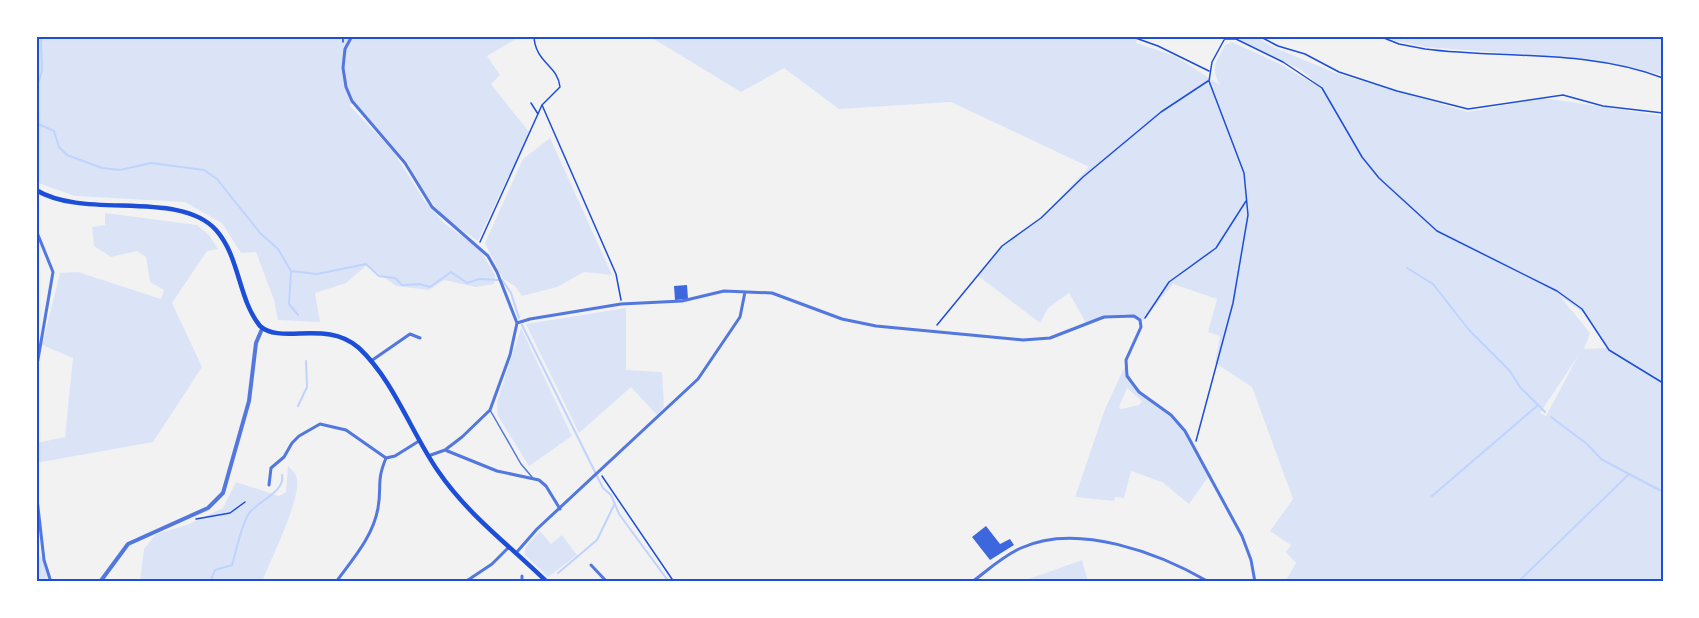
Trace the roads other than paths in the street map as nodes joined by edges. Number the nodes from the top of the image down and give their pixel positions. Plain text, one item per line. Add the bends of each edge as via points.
1 (352, 36) edge
2 (36, 190) edge
3 (36, 230) edge
4 (745, 292) junction
5 (517, 323) junction
6 (262, 329) junction
7 (420, 338) dead end
8 (372, 361) junction
9 (36, 371) edge
10 (490, 410) junction
11 (419, 441) junction
12 (445, 450) junction
13 (428, 456) junction
14 (387, 458) junction
15 (532, 477) junction
16 (269, 485) dead end
17 (36, 490) edge
18 (560, 509) junction
19 (509, 547) junction
20 (516, 553) junction
21 (591, 565) dead end
22 (522, 576) dead end
23 (51, 582) edge
24 (100, 582) edge
25 (336, 582) edge
26 (465, 582) edge
27 (522, 582) edge
28 (547, 582) edge
29 (607, 582) edge
30 (972, 582) edge
31 (1209, 582) edge
32 (1255, 582) edge

1 - 5 street via 345,49 343,68 352,101 405,163 432,207 478,245 497,272
2 - 6 main road via 58,201 174,210 204,220 225,242
3 - 9 street via 53,272
4 - 5 street via 621,304
4 - 18 street via 740,315 707,368
4 - 32 street via 772,293 863,324 1034,341 1094,320 1131,315 1141,322 1125,366 1131,384 1175,419 1194,447 1242,536
5 - 10 street
6 - 8 main road via 332,335 351,342
6 - 24 street via 256,343 249,401 226,486 208,508 128,544
7 - 8 street via 410,334
8 - 11 main road
10 - 12 street
10 - 15 lane
11 - 13 main road
11 - 14 street
12 - 13 street
12 - 15 street via 497,471
13 - 19 main road via 466,508
14 - 16 street via 346,430 320,424 292,443 271,468
14 - 25 street via 378,476 378,508 368,537
15 - 18 street via 546,486
17 - 23 street via 44,560
18 - 20 street
19 - 20 main road
19 - 26 street
20 - 28 main road
21 - 29 street
22 - 27 street
30 - 31 street via 1021,547 1041,540 1074,538 1139,551

